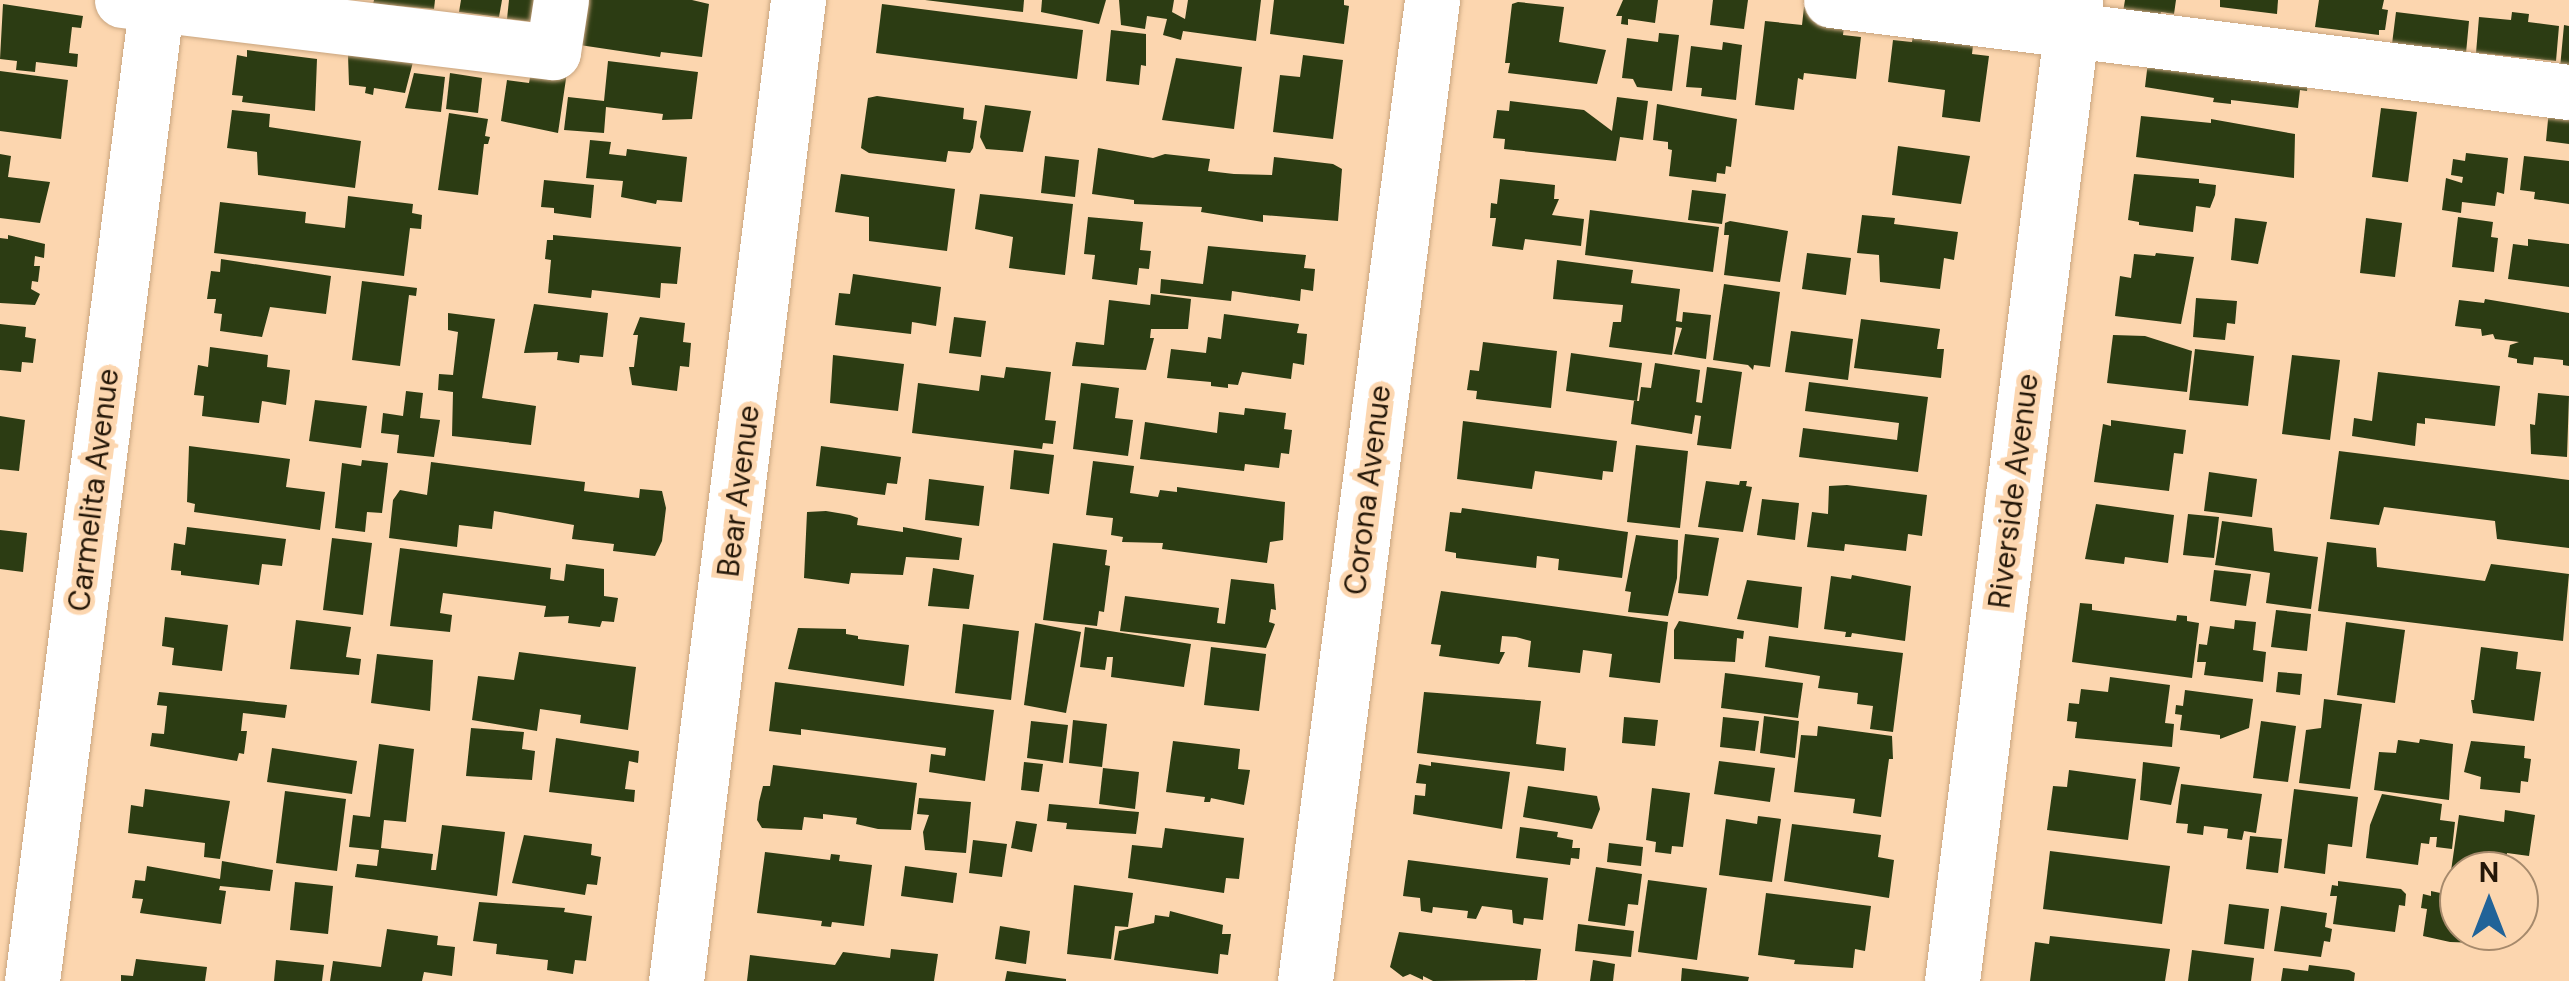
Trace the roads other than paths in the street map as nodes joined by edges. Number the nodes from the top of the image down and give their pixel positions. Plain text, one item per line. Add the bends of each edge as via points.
1 (561, 0) edge
2 (798, 0) edge
3 (1432, 0) edge
4 (1831, 0) edge
5 (144, 1) edge
6 (2074, 16) edge
7 (2569, 92) edge
8 (32, 981) edge
9 (676, 981) edge
10 (1304, 981) edge
11 (1952, 981) edge

1 - 5 street via 553,52
2 - 9 street, Bear Avenue
3 - 10 street, Corona Avenue
4 - 6 street
5 - 8 street, Carmelita Avenue
6 - 7 street
6 - 11 street, Riverside Avenue

